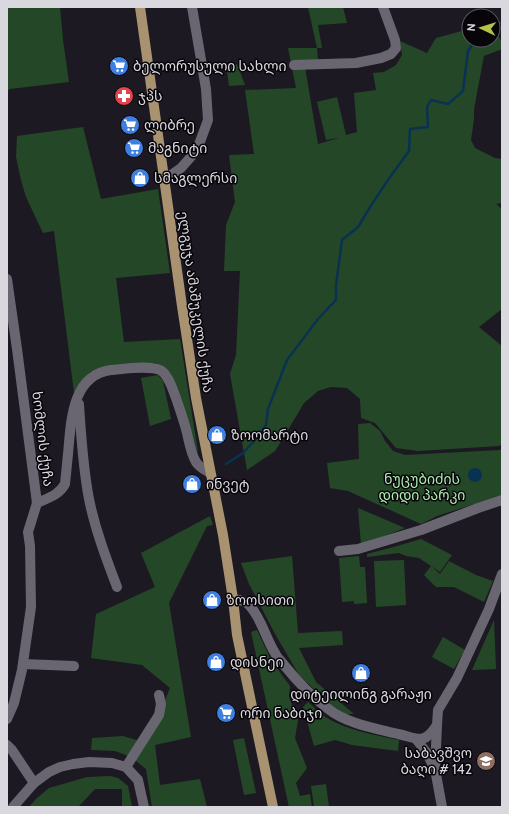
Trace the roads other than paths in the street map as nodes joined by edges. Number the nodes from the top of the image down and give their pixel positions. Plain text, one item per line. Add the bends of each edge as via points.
1 (140, 7) edge
2 (192, 7) edge
3 (383, 7) edge
4 (294, 65) dead end
5 (164, 180) junction
6 (7, 279) edge
7 (78, 396) junction
8 (210, 473) junction
9 (502, 500) edge
10 (36, 503) junction
11 (339, 551) dead end
12 (502, 574) edge
13 (117, 587) dead end
14 (233, 599) junction
15 (23, 664) junction
16 (74, 666) dead end
17 (159, 695) dead end
18 (7, 719) edge
19 (437, 725) junction
20 (416, 739) junction
21 (7, 745) edge
22 (126, 767) junction
23 (435, 769) junction
24 (34, 783) junction
25 (13, 807) edge
26 (144, 807) edge
27 (273, 807) edge
28 (442, 807) edge

1 - 5 main road, ელგუჯა ამაშუკელის ქუჩა
2 - 5 street via 206,89 208,120 197,150 181,168
3 - 4 street via 396,40 396,48 391,54 356,63
5 - 8 main road, ელგუჯა ამაშუკელის ქუჩა via 196,398
6 - 10 street, ხომლის ქუჩა
7 - 8 street via 88,381 107,371 137,367 159,370 167,377 172,388 194,457 197,463
7 - 10 street via 71,423 65,484 55,495
7 - 13 street via 89,499 101,545
8 - 14 main road, ელგუჯა ამაშუკელის ქუჩა
9 - 11 street via 421,530 358,549
10 - 15 street, ხომლის ქუჩა via 28,532 31,607
12 - 19 street via 489,609 438,710
14 - 20 street via 249,604 275,654 296,679 328,708 340,717 354,722
14 - 27 main road, ელგუჯა ამაშუკელის ქუჩა via 240,648
15 - 16 street
15 - 18 street, ხომლის ქუჩა
17 - 22 street via 159,715
19 - 20 street via 427,737
19 - 23 street
20 - 23 street
21 - 24 street
22 - 24 street via 112,763 72,764 49,772
22 - 26 street via 138,780
23 - 28 street
24 - 25 street

